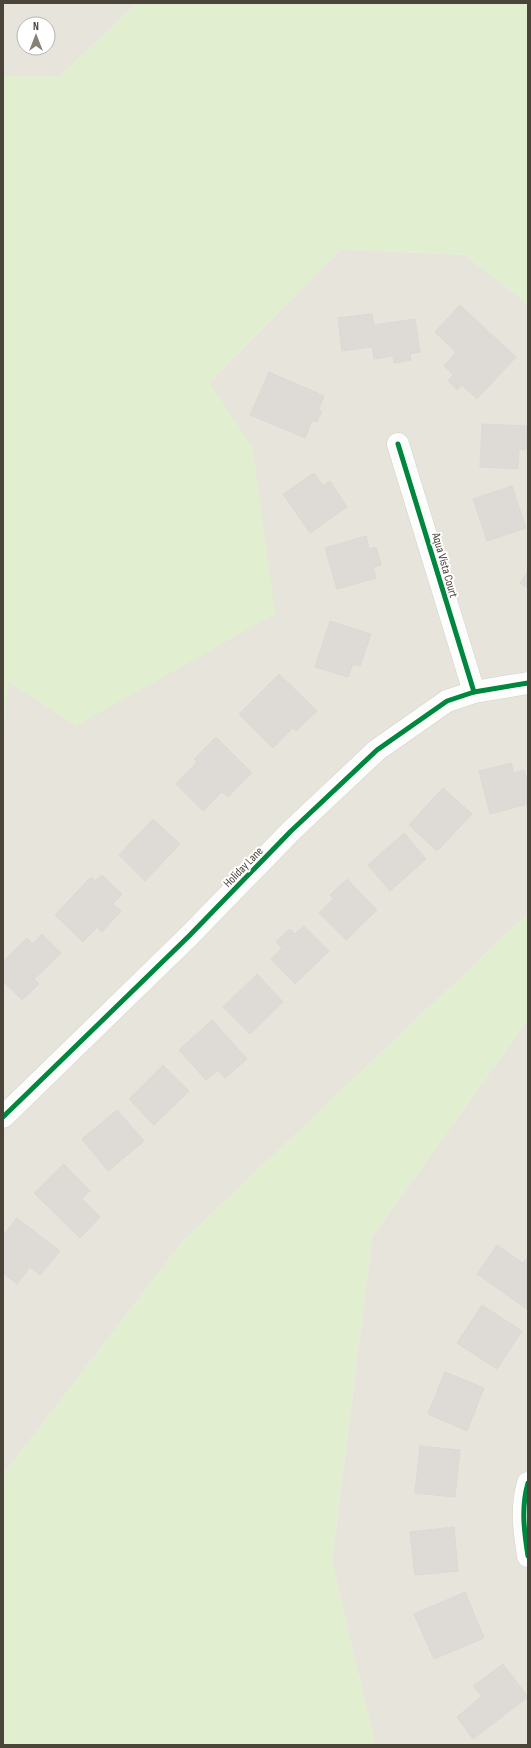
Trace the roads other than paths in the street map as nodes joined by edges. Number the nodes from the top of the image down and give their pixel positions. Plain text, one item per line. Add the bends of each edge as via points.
1 (398, 444) dead end
2 (528, 684) edge
3 (474, 692) junction
4 (3, 1117) edge
5 (528, 1482) edge
6 (528, 1556) edge

1 - 3 street, Aqua Vista Court
2 - 3 street, Holiday Lane
3 - 4 street, Holiday Lane via 447,701 377,750
5 - 6 street via 524,1526

